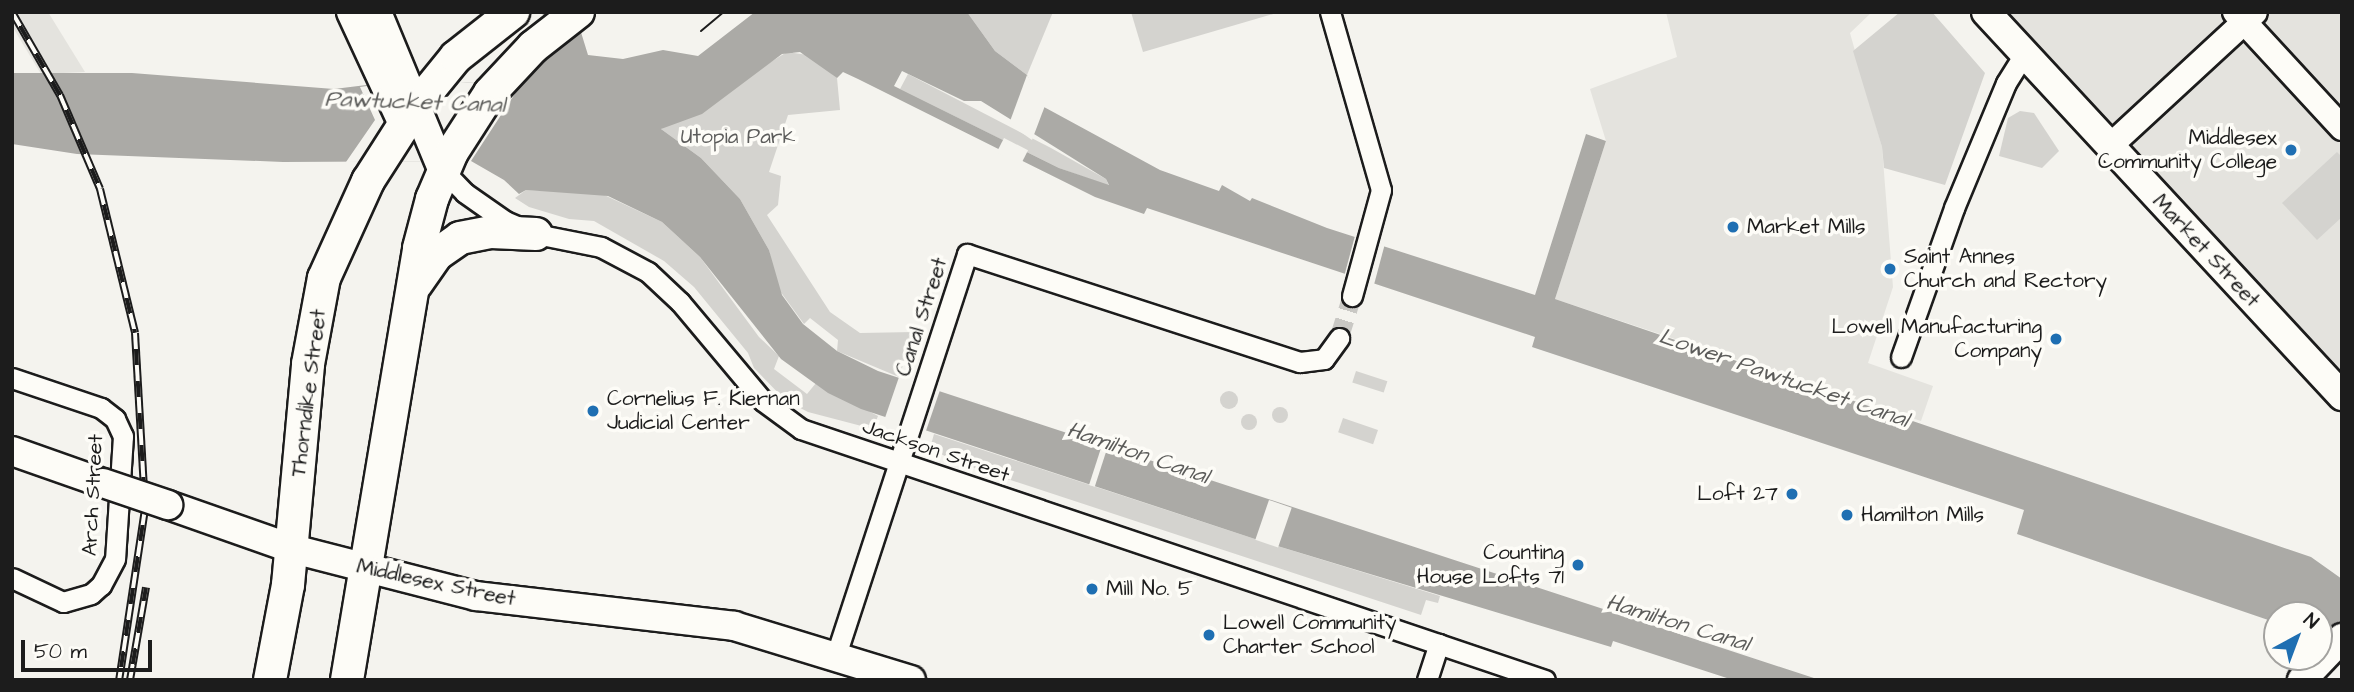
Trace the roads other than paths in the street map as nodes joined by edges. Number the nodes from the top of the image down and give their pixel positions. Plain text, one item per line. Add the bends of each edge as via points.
1 (351, 12) edge
2 (377, 12) edge
3 (513, 12) edge
4 (1330, 12) edge
5 (1986, 12) edge
6 (2245, 16) edge
7 (564, 22) edge
8 (2024, 54) junction
9 (408, 95) junction
10 (2342, 128) edge
11 (2110, 146) junction
12 (441, 164) junction
13 (536, 234) junction
14 (1353, 292) tunnel mouth
15 (410, 298) junction
16 (1339, 338) tunnel mouth
17 (1901, 357) dead end
18 (12, 378) edge
19 (2342, 396) edge
20 (12, 451) edge
21 (899, 463) junction
22 (293, 549) junction
23 (364, 568) junction
24 (12, 578) edge
25 (278, 624) junction
26 (1439, 644) junction
27 (836, 655) junction
28 (251, 680) edge
29 (270, 680) edge
30 (347, 680) edge
31 (911, 680) edge
32 (1427, 680) edge
33 (1545, 680) edge

1 - 9 main road
2 - 9 main road
3 - 9 main road, Thorndike Street
4 - 14 street via 1380,184 1375,221
5 - 8 main road, Market Street
6 - 10 street
6 - 11 street
7 - 12 main road via 497,84
8 - 11 main road, Market Street
8 - 17 street via 2006,83 1954,208
9 - 12 main road
9 - 22 main road, Thorndike Street via 324,278 308,364
11 - 19 main road, Market Street
12 - 13 street, Jackson Street via 494,214
12 - 15 main road
13 - 15 main road via 491,232 460,238 432,260
13 - 21 street, Jackson Street via 590,243 630,260 672,293 777,414 811,433
15 - 23 main road
16 - 21 street, Canal Street via 1324,359 1300,362 967,254
18 - 24 street, Arch Street via 101,408 115,419 123,436 115,559 101,585 90,594 63,602
20 - 22 main road, Middlesex Street, bridge
21 - 26 street, Jackson Street
21 - 27 street, Canal Street
22 - 23 main road, Middlesex Street
22 - 25 main road, Thorndike Street
23 - 27 main road, Middlesex Street via 476,596 734,626
23 - 30 main road
25 - 28 main road
25 - 29 main road, Thorndike Street
26 - 32 street
26 - 33 street, Jackson Street
27 - 31 main road, Middlesex Street

